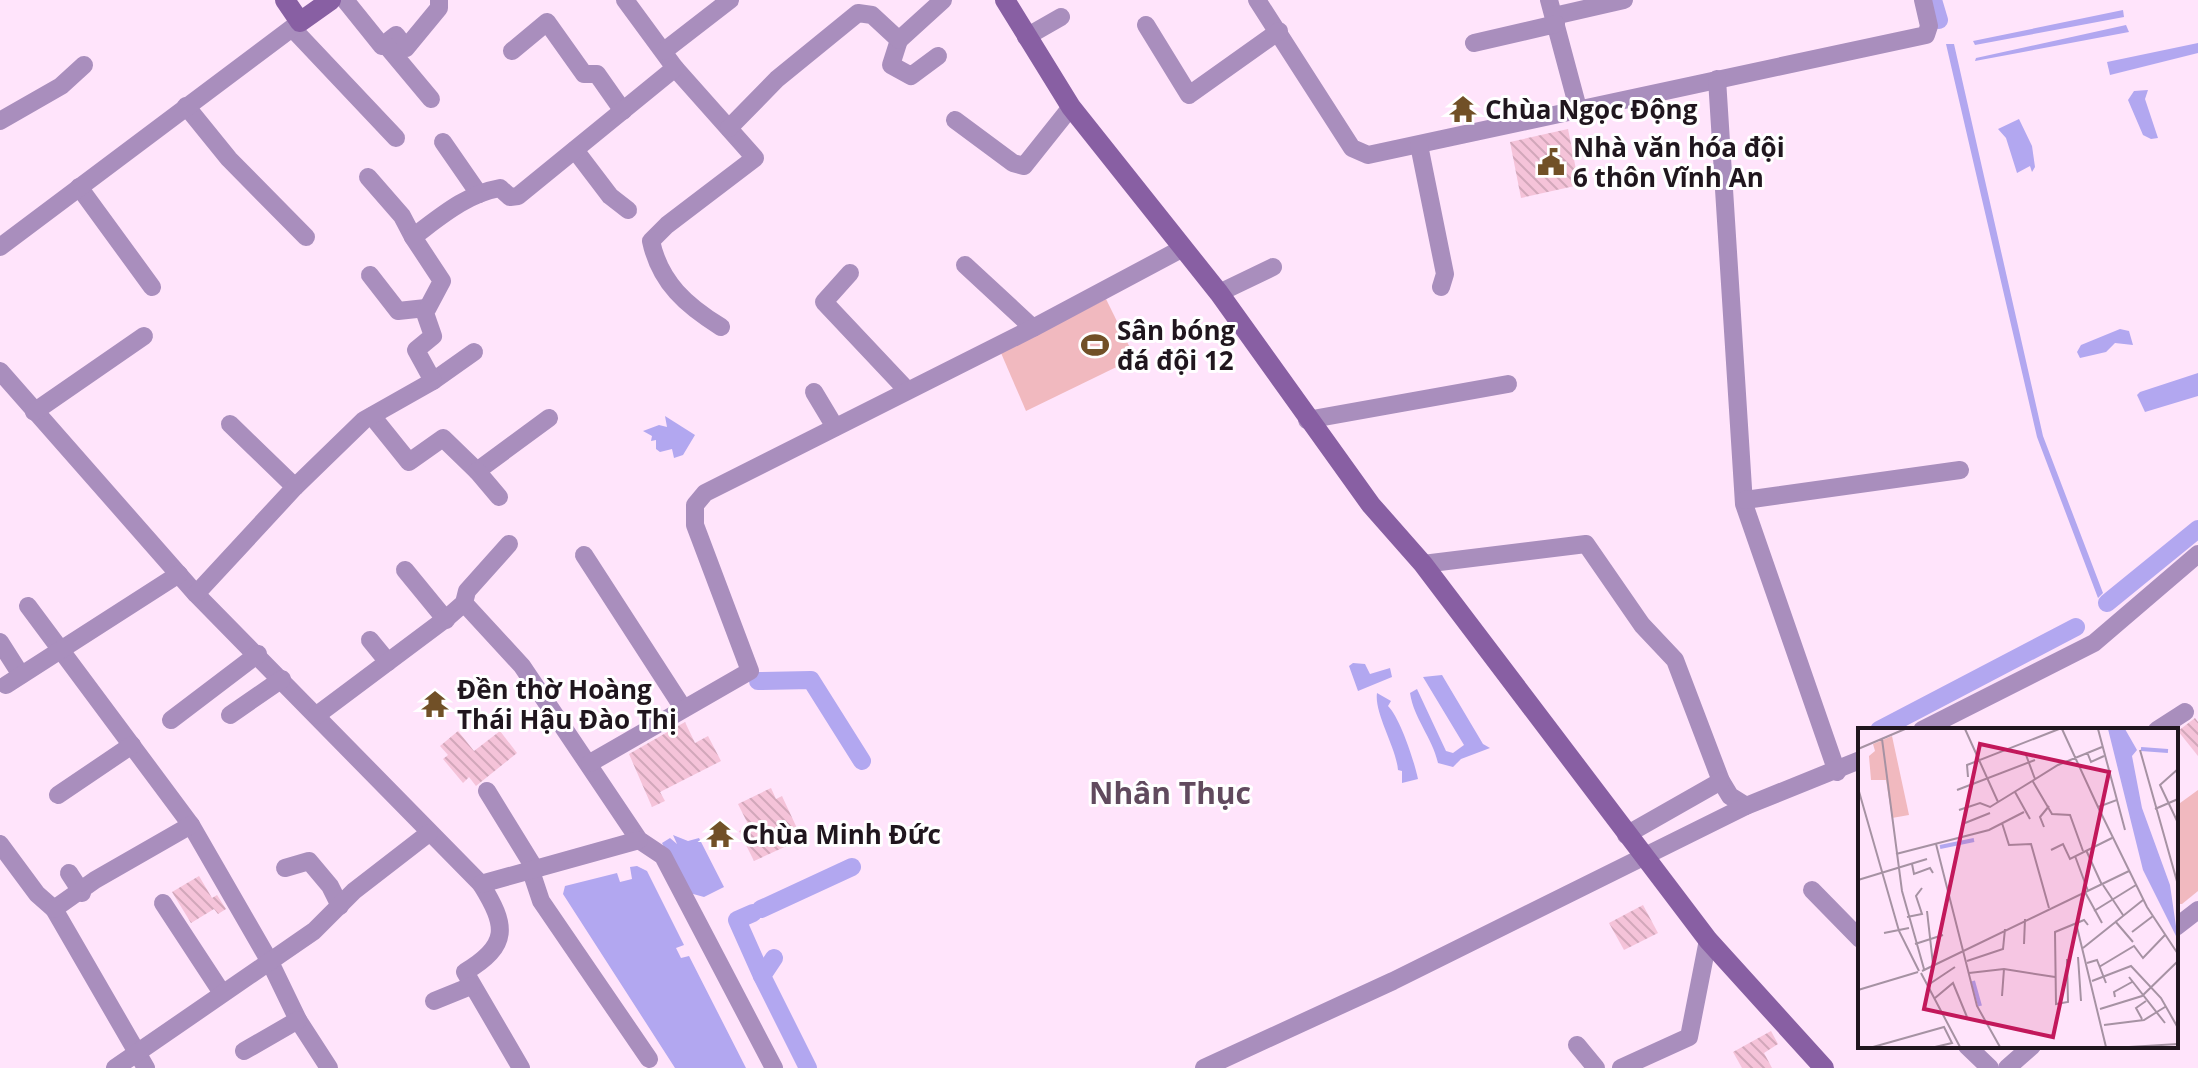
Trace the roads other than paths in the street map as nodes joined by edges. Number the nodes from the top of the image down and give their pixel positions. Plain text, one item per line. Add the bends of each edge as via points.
1 (285, 0) edge
2 (331, 0) edge
3 (345, 0) edge
4 (439, 0) edge
5 (625, 0) edge
6 (730, 0) edge
7 (943, 0) edge
8 (1005, 0) edge
9 (1624, 0) edge
10 (1923, 0) edge
11 (1262, 1) edge
12 (1553, 13) edge
13 (1061, 17) dead end
14 (1146, 25) dead end
15 (297, 26) junction
16 (1279, 31) junction
17 (1026, 37) junction
18 (899, 40) junction
19 (1474, 43) dead end
20 (385, 44) junction
21 (512, 51) dead end
22 (664, 51) junction
23 (938, 56) dead end
24 (84, 65) dead end
25 (675, 68) junction
26 (1717, 79) junction
27 (431, 99) dead end
28 (186, 106) junction
29 (1071, 107) junction
30 (623, 111) junction
31 (1579, 112) junction
32 (955, 120) dead end
33 (0, 121) edge
34 (729, 128) junction
35 (396, 138) dead end
36 (443, 142) dead end
37 (1419, 145) junction
38 (575, 150) junction
39 (368, 177) dead end
40 (79, 187) junction
41 (479, 194) junction
42 (628, 210) dead end
43 (306, 237) dead end
44 (413, 237) junction
45 (0, 247) edge
46 (1183, 248) junction
47 (965, 265) dead end
48 (1273, 267) dead end
49 (850, 273) dead end
50 (370, 275) dead end
51 (152, 287) dead end
52 (1441, 287) dead end
53 (1219, 293) junction
54 (426, 308) junction
55 (721, 327) dead end
56 (1033, 328) junction
57 (144, 336) dead end
58 (474, 352) dead end
59 (0, 371) edge
60 (433, 381) junction
61 (1508, 384) dead end
62 (906, 389) junction
63 (814, 392) dead end
64 (34, 412) junction
65 (372, 416) junction
66 (549, 418) dead end
67 (1307, 420) junction
68 (230, 424) dead end
69 (835, 427) junction
70 (1960, 470) dead end
71 (477, 471) junction
72 (295, 487) junction
73 (499, 497) dead end
74 (1745, 500) junction
75 (509, 544) dead end
76 (2198, 554) edge
77 (584, 555) dead end
78 (1423, 564) junction
79 (405, 570) dead end
80 (179, 574) junction
81 (196, 594) junction
82 (464, 603) junction
83 (28, 606) dead end
84 (446, 620) junction
85 (370, 640) dead end
86 (0, 642) edge
87 (62, 649) junction
88 (258, 654) junction
89 (388, 662) junction
90 (282, 679) junction
91 (683, 708) junction
92 (2185, 712) dead end
93 (230, 715) dead end
94 (317, 715) junction
95 (171, 720) dead end
96 (1926, 728) edge
97 (2160, 728) edge
98 (132, 745) junction
99 (1858, 761) edge
100 (590, 763) junction
101 (1837, 772) junction
102 (1721, 781) junction
103 (487, 791) dead end
104 (58, 795) dead end
105 (1746, 806) junction
106 (191, 825) junction
107 (429, 833) junction
108 (1626, 835) junction
109 (639, 840) junction
110 (0, 844) edge
111 (1644, 856) junction
112 (285, 868) dead end
113 (533, 870) junction
114 (69, 873) dead end
115 (481, 884) junction
116 (1812, 890) dead end
117 (82, 893) junction
118 (163, 903) dead end
119 (340, 906) junction
120 (54, 909) junction
121 (2198, 910) edge
122 (2178, 925) edge
123 (1858, 937) edge
124 (1708, 940) junction
125 (270, 962) junction
126 (471, 986) junction
127 (222, 993) junction
128 (434, 1001) dead end
129 (298, 1020) junction
130 (1577, 1045) dead end
131 (1969, 1048) edge
132 (2030, 1048) edge
133 (244, 1051) dead end
134 (649, 1059) dead end
135 (142, 1060) edge
136 (115, 1068) edge
137 (329, 1068) edge
138 (521, 1068) edge
139 (774, 1068) edge
140 (1204, 1068) edge
141 (1596, 1068) edge
142 (1621, 1068) edge
143 (1824, 1068) edge
144 (1990, 1068) edge
145 (2007, 1068) edge

1 - 15 street
2 - 15 street
3 - 20 street
4 - 20 street via 439,8 406,48 396,35
5 - 22 street
6 - 22 street
7 - 18 street
8 - 17 street
9 - 12 street
10 - 26 street via 1926,35
11 - 16 street
12 - 19 street
12 - 31 street
13 - 17 street
14 - 16 street via 1189,95
15 - 28 street
15 - 35 street
16 - 37 street via 1355,151 1368,155
17 - 29 street
18 - 23 street via 891,65 911,76
18 - 34 street via 872,15 858,13 777,79
20 - 27 street
21 - 30 street via 547,22 584,74 597,74
22 - 25 street
24 - 33 street via 61,86
25 - 30 street
25 - 34 street
26 - 31 street
26 - 74 street
28 - 40 street
28 - 43 street via 229,159
29 - 32 street via 1024,166
29 - 46 street
30 - 38 street
31 - 37 street
34 - 55 street via 755,158 651,241 678,295
36 - 41 street
37 - 52 street via 1445,274
38 - 41 street via 518,196 510,197 500,188
38 - 42 street via 610,196
39 - 44 street
40 - 45 street
40 - 51 street
41 - 44 street
44 - 54 street via 442,281
46 - 53 street
46 - 56 street
47 - 56 street
48 - 53 street
49 - 62 street via 824,302 879,349
50 - 54 street via 398,311
53 - 67 street
54 - 60 street via 433,336 416,350
56 - 62 street
57 - 64 street
58 - 60 street
59 - 64 street
60 - 65 street
61 - 67 street
62 - 69 street
63 - 69 street
64 - 80 street
65 - 71 street via 409,462 443,438
65 - 72 street
66 - 71 street
67 - 78 street
68 - 72 street
69 - 91 street via 712,489 695,505 695,525 750,671
70 - 74 street
71 - 73 street
72 - 81 street
74 - 101 street
75 - 82 street via 467,591
76 - 96 street via 2094,643
77 - 91 street
78 - 102 street via 1586,544 1642,625 1675,660
78 - 108 street
79 - 84 street
80 - 81 street
80 - 87 street
81 - 88 street
82 - 84 street
82 - 100 street via 522,666
83 - 87 street
84 - 89 street
85 - 89 street
86 - 87 street via 14,680
87 - 98 street
88 - 90 street
88 - 95 street
89 - 94 street
90 - 93 street
90 - 94 street
91 - 100 street
92 - 97 street
94 - 107 street
98 - 104 street
98 - 106 street
99 - 101 street
100 - 109 street
101 - 105 street
102 - 105 street via 1730,796
102 - 108 street
103 - 113 street
105 - 111 street
106 - 117 street via 95,880
106 - 125 street
107 - 115 street
107 - 119 street
108 - 111 street
109 - 113 street
109 - 139 street via 663,856
110 - 120 street
111 - 124 street
111 - 140 street
112 - 119 street via 309,861
113 - 115 street
113 - 134 street via 541,901
114 - 117 street
115 - 126 street via 494,906 501,935 482,962 465,972
116 - 123 street
117 - 120 street
118 - 127 street
119 - 125 street
120 - 135 street
121 - 122 street
124 - 142 street via 1689,1037
124 - 143 street
125 - 127 street
125 - 129 street
126 - 128 street
126 - 138 street
127 - 135 street
129 - 133 street
129 - 137 street
130 - 141 street
131 - 144 street
132 - 145 street
135 - 136 street

